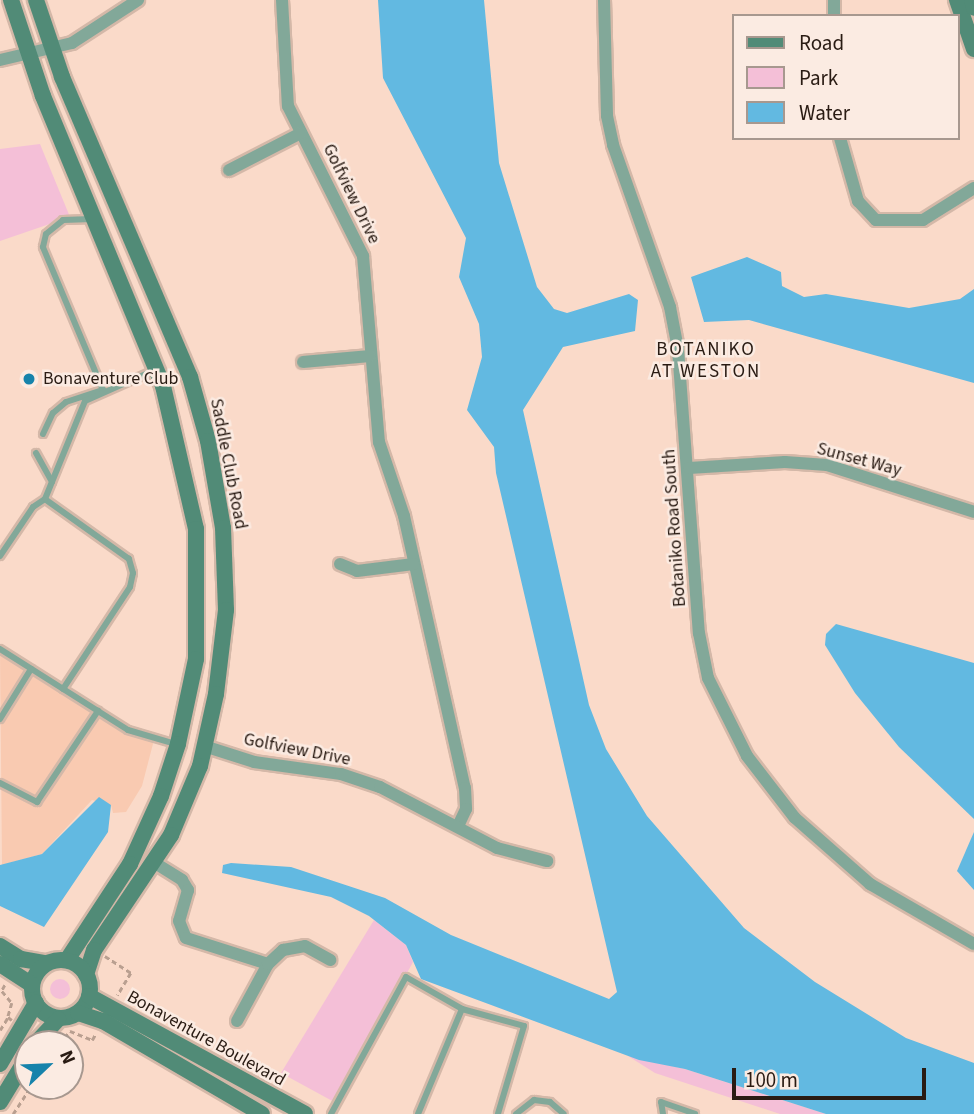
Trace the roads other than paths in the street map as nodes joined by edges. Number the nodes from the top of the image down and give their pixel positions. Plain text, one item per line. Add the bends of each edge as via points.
1 (11, 0) edge
2 (36, 0) edge
3 (138, 0) edge
4 (282, 0) edge
5 (604, 0) edge
6 (957, 0) edge
7 (972, 0) edge
8 (974, 8) edge
9 (52, 48) junction
10 (974, 49) edge
11 (28, 54) junction
12 (0, 60) edge
13 (301, 133) junction
14 (841, 140) edge
15 (229, 170) dead end
16 (974, 188) edge
17 (94, 219) junction
18 (370, 356) junction
19 (303, 362) dead end
20 (157, 370) junction
21 (103, 390) junction
22 (43, 434) dead end
23 (36, 453) dead end
24 (689, 468) junction
25 (52, 482) junction
26 (45, 499) junction
27 (974, 512) edge
28 (0, 556) edge
29 (340, 564) dead end
30 (414, 564) junction
31 (0, 649) edge
32 (31, 669) junction
33 (63, 689) junction
34 (98, 711) junction
35 (0, 719) edge
36 (178, 744) junction
37 (204, 746) junction
38 (0, 783) edge
39 (459, 824) junction
40 (547, 861) dead end
41 (155, 863) junction
42 (974, 944) edge
43 (0, 946) edge
44 (67, 960) junction
45 (330, 960) dead end
46 (0, 964) edge
47 (44, 964) junction
48 (268, 964) junction
49 (86, 975) junction
50 (32, 985) junction
51 (89, 996) junction
52 (36, 1003) junction
53 (462, 1009) junction
54 (78, 1013) junction
55 (106, 1015) junction
56 (58, 1018) junction
57 (237, 1021) dead end
58 (48, 1030) edge
59 (0, 1064) edge
60 (14, 1079) edge
61 (0, 1102) edge
62 (262, 1114) edge
63 (305, 1114) edge
64 (331, 1114) edge
65 (418, 1114) edge
66 (498, 1114) edge
67 (516, 1114) edge
68 (564, 1114) edge
69 (663, 1114) edge
70 (695, 1114) edge

1 - 11 street
2 - 9 street, Saddle Club Road
3 - 9 street via 88,36
4 - 13 street, Golfview Drive via 284,86
5 - 24 street, Botaniko Road South via 607,116 670,307
6 - 10 street
7 - 8 street
9 - 11 street
9 - 37 street, Saddle Club Road via 178,346 208,441 223,528 226,610
11 - 12 street
11 - 17 street
13 - 15 street, Golfview Drive
13 - 18 street, Golfview Drive via 361,248
14 - 16 street via 858,201 876,220 923,220
17 - 20 street
17 - 21 lane via 63,220 46,234 43,247
18 - 19 street
18 - 30 street, Golfview Drive via 379,442 404,516
20 - 21 lane
20 - 36 street via 178,439 196,529 196,659
21 - 22 lane via 66,402 53,413
21 - 25 lane via 85,401
23 - 25 lane
24 - 27 street, Sunset Way via 785,462 827,466
24 - 42 street, Botaniko Road South via 699,634 708,678 740,744 770,788 824,847 918,915
25 - 26 lane
26 - 28 lane via 33,507
26 - 33 lane via 129,559 133,573 130,587
29 - 30 street via 357,571
30 - 39 street, Golfview Drive via 465,788 466,809
31 - 32 lane
32 - 33 lane
32 - 35 lane
33 - 34 lane
34 - 36 lane via 139,735
34 - 38 lane via 37,802
36 - 37 street
36 - 44 street via 161,796 130,864
37 - 39 street, Golfview Drive via 254,762 341,774
37 - 41 street, Saddle Club Road via 171,835
39 - 40 street, Golfview Drive via 497,848
41 - 48 street via 176,875 188,890 179,920 186,938
41 - 49 street, Saddle Club Road via 94,950
43 - 47 street
44 - 47 street
44 - 49 street
45 - 48 street via 299,946 282,950
46 - 50 street
47 - 50 street
48 - 57 street
49 - 51 street
50 - 52 street
51 - 54 street
51 - 55 street, Bonaventure Boulevard
52 - 56 street
52 - 59 street
53 - 64 lane via 406,977
53 - 65 lane
53 - 66 lane via 524,1026
54 - 55 street, Bonaventure Boulevard
54 - 56 street
55 - 62 street, Bonaventure Boulevard
55 - 63 street, Bonaventure Boulevard
56 - 58 street
60 - 61 street
67 - 68 lane via 534,1100 550,1102
69 - 70 lane via 661,1102

